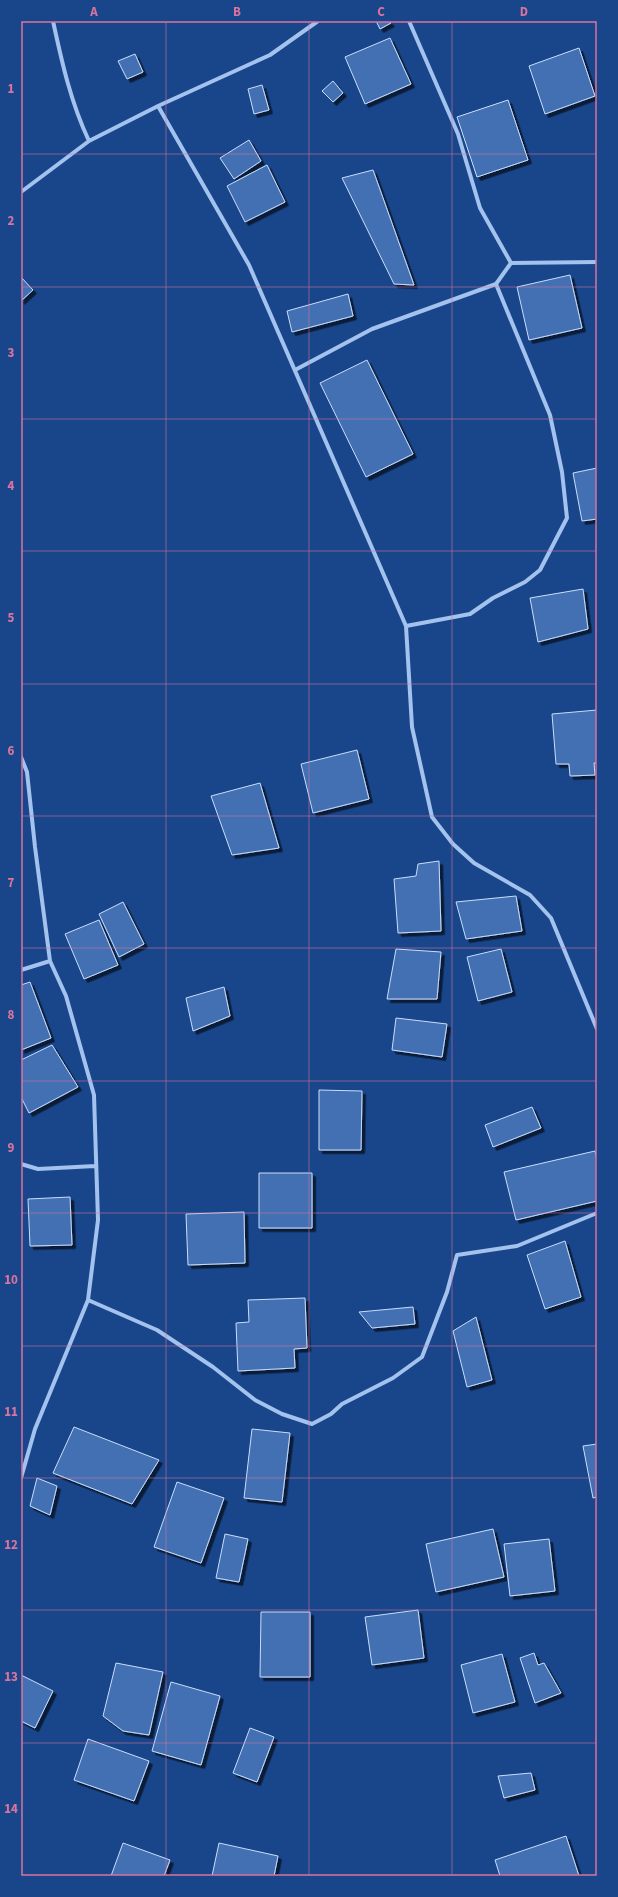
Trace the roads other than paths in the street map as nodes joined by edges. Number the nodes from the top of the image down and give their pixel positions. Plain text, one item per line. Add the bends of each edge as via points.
1 (53, 21) edge
2 (318, 21) edge
3 (409, 21) edge
4 (158, 106) junction
5 (89, 141) junction
6 (21, 192) edge
7 (597, 262) edge
8 (511, 263) junction
9 (496, 284) junction
10 (294, 370) junction
11 (406, 626) junction
12 (21, 757) edge
13 (50, 961) junction
14 (21, 970) edge
15 (597, 1029) edge
16 (21, 1164) edge
17 (95, 1166) junction
18 (597, 1213) edge
19 (88, 1300) junction
20 (21, 1478) edge

1 - 5 street via 64,72
2 - 4 street via 270,54
3 - 8 street via 458,134 480,208
4 - 5 street
4 - 10 street via 249,265
5 - 6 street
7 - 8 street
8 - 9 street
9 - 10 street via 372,329
9 - 11 street via 550,415 562,472 567,518 540,570 525,582 493,598 470,614
10 - 11 street
11 - 15 street via 412,727 432,817 474,863 530,895 551,918
12 - 13 street via 27,772
13 - 14 street
13 - 17 street via 66,996 94,1095
16 - 17 street via 38,1169
17 - 19 street via 98,1220
18 - 19 street via 517,1246 457,1256 447,1292 422,1357 393,1378 342,1404 331,1414 312,1424 282,1414 255,1400 213,1367 157,1330
19 - 20 street via 35,1429

